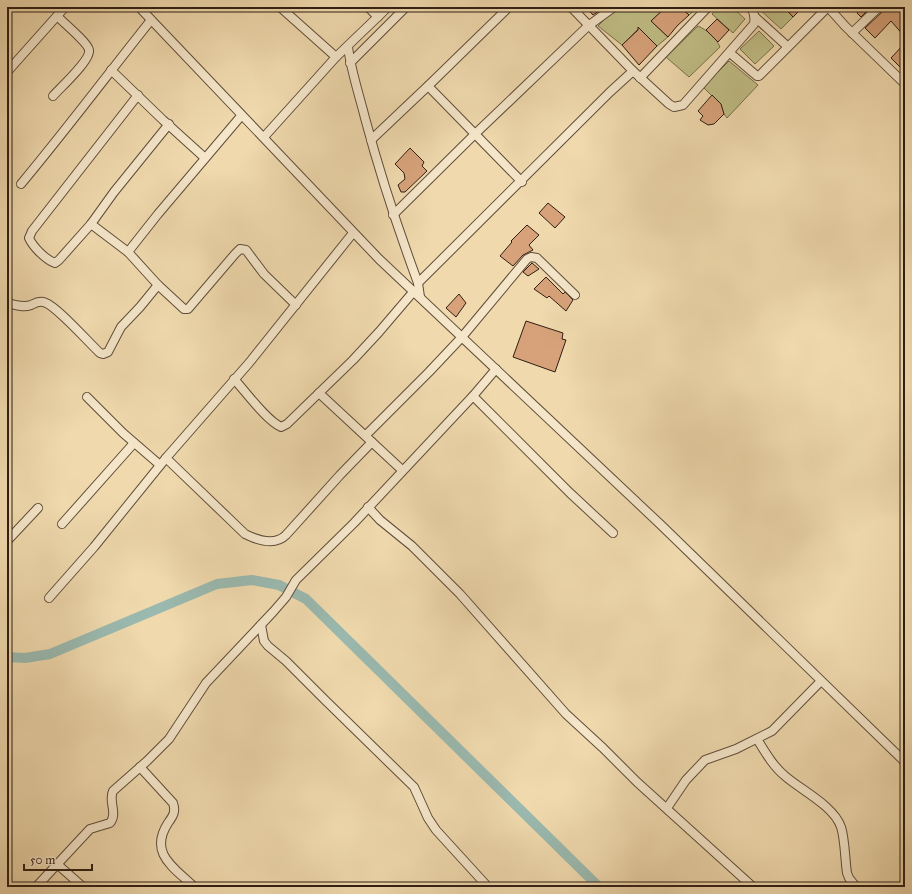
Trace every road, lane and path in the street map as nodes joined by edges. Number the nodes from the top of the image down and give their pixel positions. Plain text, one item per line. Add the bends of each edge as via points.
1 (65, 7) edge
2 (139, 7) edge
3 (280, 7) edge
4 (368, 7) edge
5 (388, 7) edge
6 (406, 7) edge
7 (509, 7) edge
8 (571, 7) edge
9 (614, 7) edge
10 (708, 7) edge
11 (750, 7) edge
12 (828, 7) edge
13 (879, 7) edge
14 (57, 16) junction
15 (378, 17) junction
16 (755, 17) junction
17 (151, 20) junction
18 (588, 26) junction
19 (852, 33) junction
20 (348, 46) junction
21 (788, 46) junction
22 (730, 53) junction
23 (336, 57) junction
24 (350, 63) junction
25 (111, 70) junction
26 (633, 71) junction
27 (7, 72) edge
28 (640, 78) junction
29 (905, 84) edge
30 (428, 86) junction
31 (138, 95) junction
32 (53, 96) dead end
33 (241, 116) junction
34 (168, 124) junction
35 (475, 134) junction
36 (264, 137) junction
37 (371, 140) junction
38 (205, 158) junction
39 (522, 182) junction
40 (22, 184) dead end
41 (393, 216) junction
42 (91, 224) junction
43 (353, 233) junction
44 (128, 252) junction
45 (418, 284) junction
46 (158, 285) junction
47 (417, 294) junction
48 (575, 295) dead end
49 (7, 303) edge
50 (296, 305) junction
51 (462, 337) junction
52 (496, 369) junction
53 (234, 379) junction
54 (319, 393) junction
55 (473, 396) junction
56 (87, 397) dead end
57 (366, 436) junction
58 (372, 442) junction
59 (134, 443) junction
60 (166, 458) junction
61 (160, 465) junction
62 (402, 470) junction
63 (368, 507) junction
64 (38, 508) dead end
65 (62, 524) dead end
66 (613, 533) dead end
67 (7, 541) edge
68 (49, 598) dead end
69 (261, 626) junction
70 (821, 681) junction
71 (757, 740) junction
72 (905, 762) edge
73 (140, 767) junction
74 (667, 808) junction
75 (57, 864) junction
76 (36, 887) edge
77 (83, 887) edge
78 (194, 887) edge
79 (488, 887) edge
80 (753, 887) edge
81 (856, 887) edge

1 - 14 street
2 - 17 street
3 - 23 street
4 - 15 street
5 - 15 street
6 - 24 street
7 - 30 street
8 - 18 street
9 - 18 street
10 - 28 street
11 - 16 street
12 - 19 street
12 - 21 street
13 - 19 street
14 - 27 street
14 - 32 street via 89,51 86,60
15 - 20 street
16 - 21 street
16 - 22 street via 754,24
17 - 25 street
17 - 33 street
18 - 26 street
18 - 35 street
19 - 29 street
20 - 23 street
20 - 24 street
21 - 22 street via 758,77
22 - 28 street via 679,107 669,104
23 - 36 street
24 - 37 street
25 - 31 street
25 - 40 street
26 - 28 street
26 - 39 street
30 - 35 street
30 - 37 street
31 - 34 street
31 - 42 street via 29,238 50,262 55,263
33 - 36 street
33 - 38 street
34 - 38 street
34 - 42 street
35 - 39 street
35 - 41 street
36 - 43 street
37 - 41 street
38 - 44 street
39 - 45 street
41 - 45 street
42 - 44 street
43 - 47 street
43 - 50 street
44 - 46 street
45 - 47 street
46 - 49 street via 121,327 108,352 103,354 47,303 37,302 22,306
46 - 50 street via 184,309 188,309 235,254 243,249
47 - 51 street
47 - 54 street
48 - 51 street via 537,258 529,257
50 - 53 street
51 - 52 street
51 - 57 street
52 - 55 street
52 - 70 street
53 - 54 street via 261,410 281,427
53 - 60 street
54 - 57 street
55 - 62 street
55 - 66 street
56 - 59 street
57 - 58 street
58 - 60 street via 278,541 254,539 245,534
58 - 62 street
59 - 61 street
59 - 65 street
60 - 61 street
61 - 68 street
62 - 63 street
63 - 69 street via 296,580 286,597
63 - 74 street via 460,594 566,714
64 - 67 street
69 - 73 street via 206,683 169,739
69 - 79 street via 264,641 268,646 414,787 436,830
70 - 71 street via 772,731
70 - 72 street
71 - 74 street via 705,760 686,780
71 - 81 street via 783,775 835,816 841,826 847,873
73 - 75 street via 113,791 111,797 114,816 110,823 90,829
73 - 78 street via 173,803 175,811 162,836 162,849 165,859
74 - 80 street
75 - 76 street
75 - 77 street

